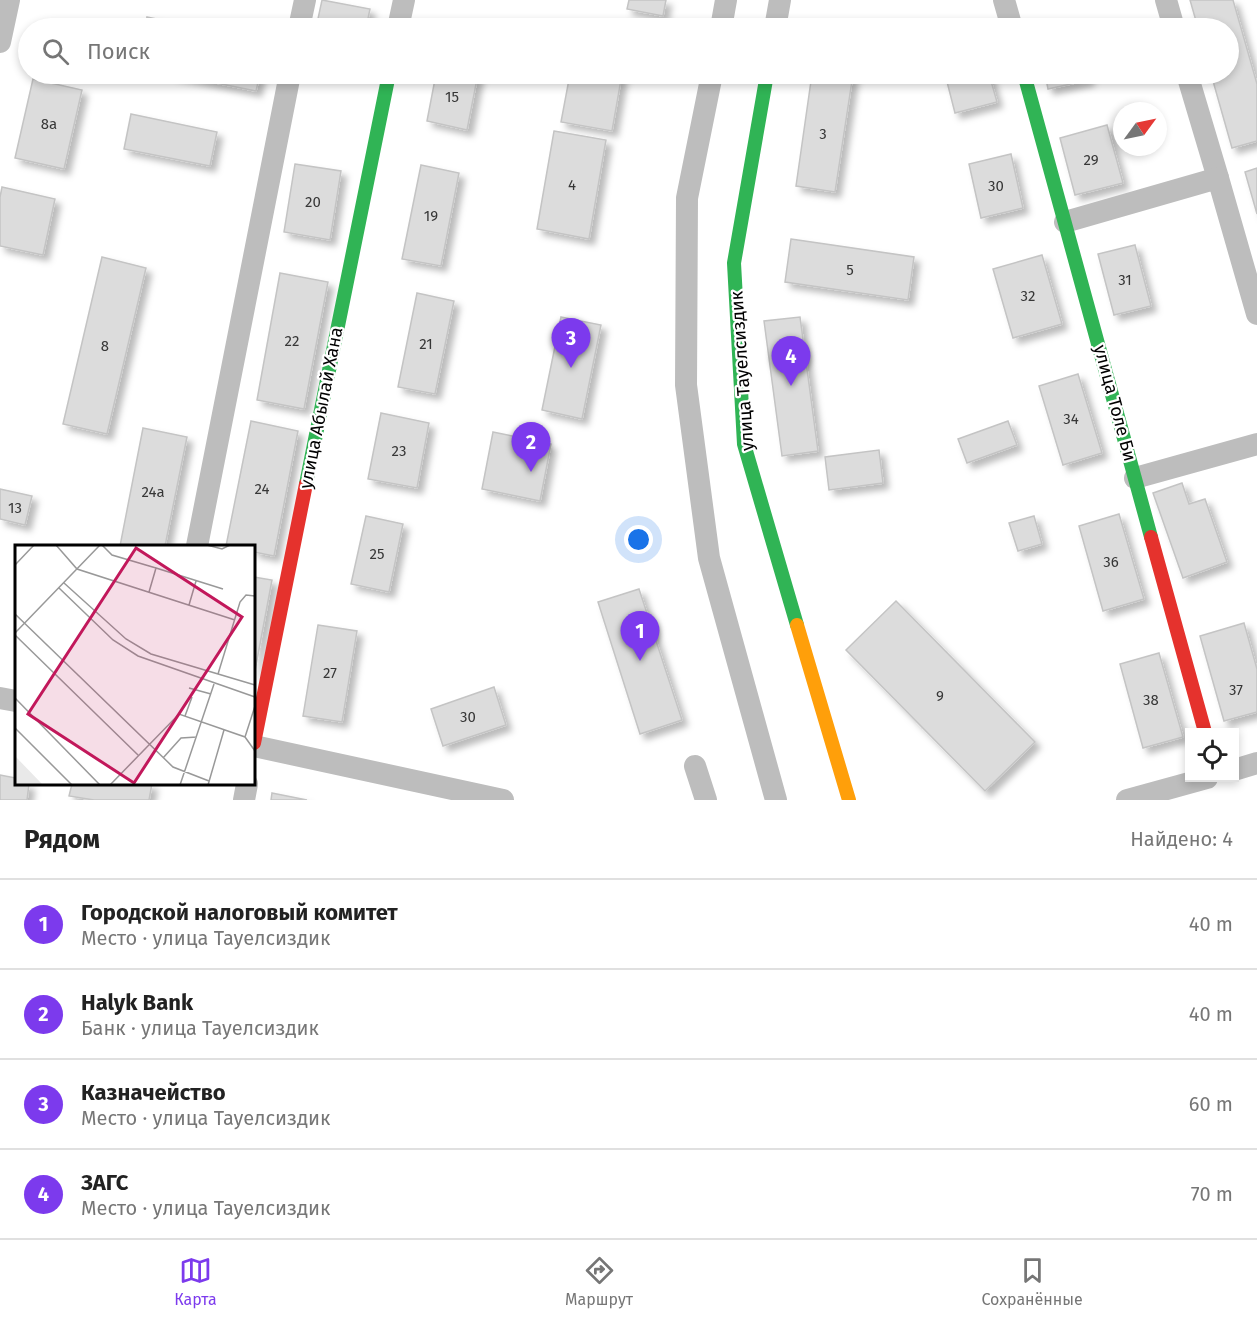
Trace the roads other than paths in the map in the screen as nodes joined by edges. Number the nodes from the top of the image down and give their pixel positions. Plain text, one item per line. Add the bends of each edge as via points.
1 (9, 0) edge
2 (305, 0) edge
3 (404, 0) edge
4 (726, 0) edge
5 (780, 0) edge
6 (1004, 0) edge
7 (1166, 0) edge
8 (301, 18) edge
9 (400, 18) edge
10 (723, 18) edge
11 (777, 18) edge
12 (1009, 18) edge
13 (1171, 18) edge
14 (0, 42) edge
15 (288, 84) edge
16 (387, 84) edge
17 (710, 84) edge
18 (765, 84) edge
19 (1027, 84) edge
20 (1190, 84) edge
21 (1218, 178) junction
22 (1065, 222) junction
23 (1257, 314) edge
24 (1257, 444) edge
25 (1135, 478) junction
26 (197, 545) edge
27 (0, 698) edge
28 (15, 701) edge
29 (1204, 728) edge
30 (255, 739) edge
31 (255, 744) edge
32 (1257, 763) edge
33 (695, 766) dead end
34 (1239, 768) edge
35 (1190, 782) edge
36 (247, 785) edge
37 (244, 800) edge
38 (503, 800) edge
39 (706, 800) edge
40 (776, 800) edge
41 (849, 800) edge
42 (1127, 800) edge

1 - 14 street
2 - 8 street
3 - 9 street
4 - 10 street
5 - 11 street
6 - 12 street
7 - 13 street
15 - 26 street
16 - 30 street, улица Абылай Хана
17 - 40 street via 687,198 686,385 709,558
18 - 41 street, улица Тауелсиздик via 734,263 744,444
19 - 22 street, улица Толе Би
20 - 21 street
21 - 22 street
21 - 23 street
22 - 25 street, улица Толе Би
24 - 25 street
25 - 29 street, улица Толе Би
27 - 28 street
31 - 38 street, улица Абылай Хана
32 - 34 street
33 - 39 street
35 - 42 street
36 - 37 street

